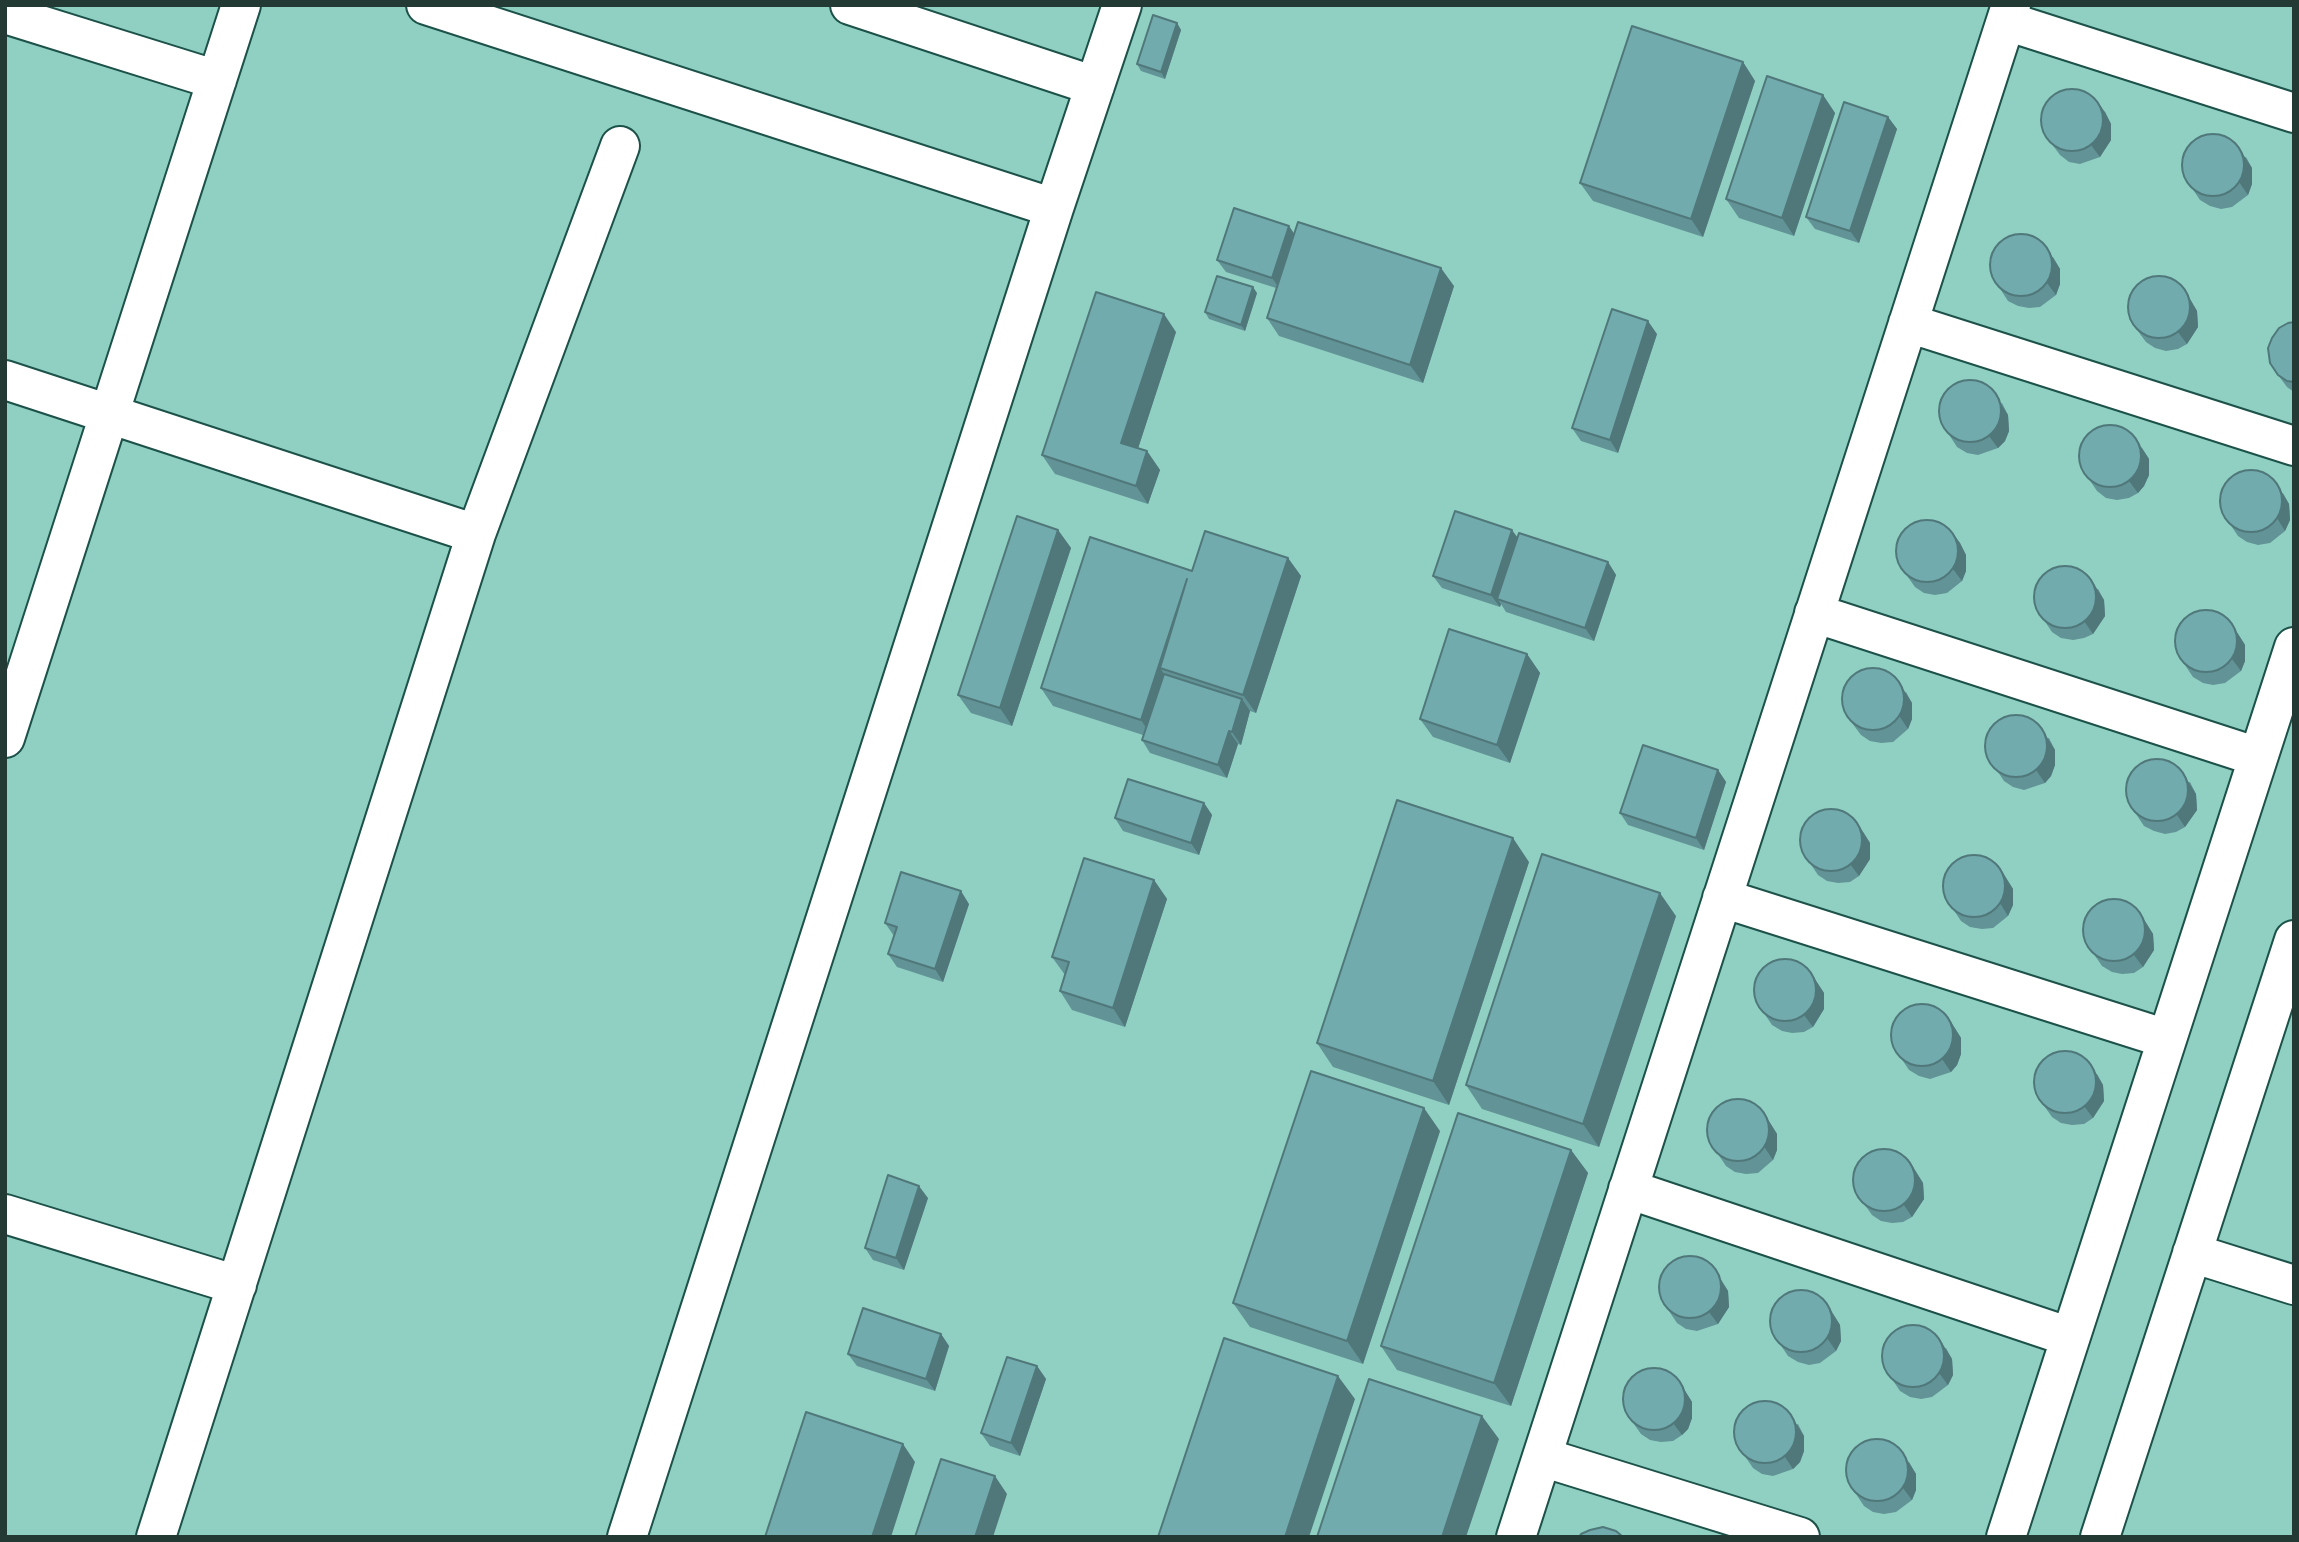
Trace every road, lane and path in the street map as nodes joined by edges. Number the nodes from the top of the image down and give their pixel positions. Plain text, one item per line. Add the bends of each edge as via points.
1 (241, 5) edge
2 (426, 5) edge
3 (850, 5) edge
4 (1122, 5) edge
5 (2008, 13) edge
6 (5, 14) edge
7 (217, 79) junction
8 (1095, 86) junction
9 (2294, 113) edge
10 (620, 146) dead end
11 (1054, 208) junction
12 (1908, 323) junction
13 (5, 380) edge
14 (109, 414) junction
15 (2294, 446) edge
16 (477, 534) junction
17 (1814, 613) junction
18 (2294, 646) edge
19 (5, 738) edge
20 (2258, 757) junction
21 (1722, 898) junction
22 (2294, 940) edge
23 (2167, 1039) junction
24 (1628, 1189) junction
25 (5, 1214) edge
26 (2192, 1253) junction
27 (2294, 1284) edge
28 (237, 1285) junction
29 (2070, 1337) junction
30 (1542, 1457) junction
31 (156, 1537) edge
32 (627, 1537) edge
33 (1516, 1537) edge
34 (1800, 1537) edge
35 (2006, 1537) edge
36 (2100, 1537) edge

1 - 7 lane
2 - 11 lane
3 - 8 lane
4 - 8 lane
5 - 9 lane
5 - 12 lane
6 - 7 lane
7 - 14 lane
8 - 11 lane
10 - 16 lane
11 - 32 lane
12 - 15 lane
12 - 17 lane
13 - 14 lane
14 - 16 lane
14 - 19 lane
16 - 28 lane
17 - 20 lane
17 - 21 lane
18 - 20 lane
20 - 23 lane
21 - 23 lane
21 - 24 lane
22 - 26 lane
23 - 29 lane
24 - 29 lane
24 - 30 lane
25 - 28 lane
26 - 27 lane
26 - 36 lane
28 - 31 lane
29 - 35 lane
30 - 33 lane
30 - 34 lane

